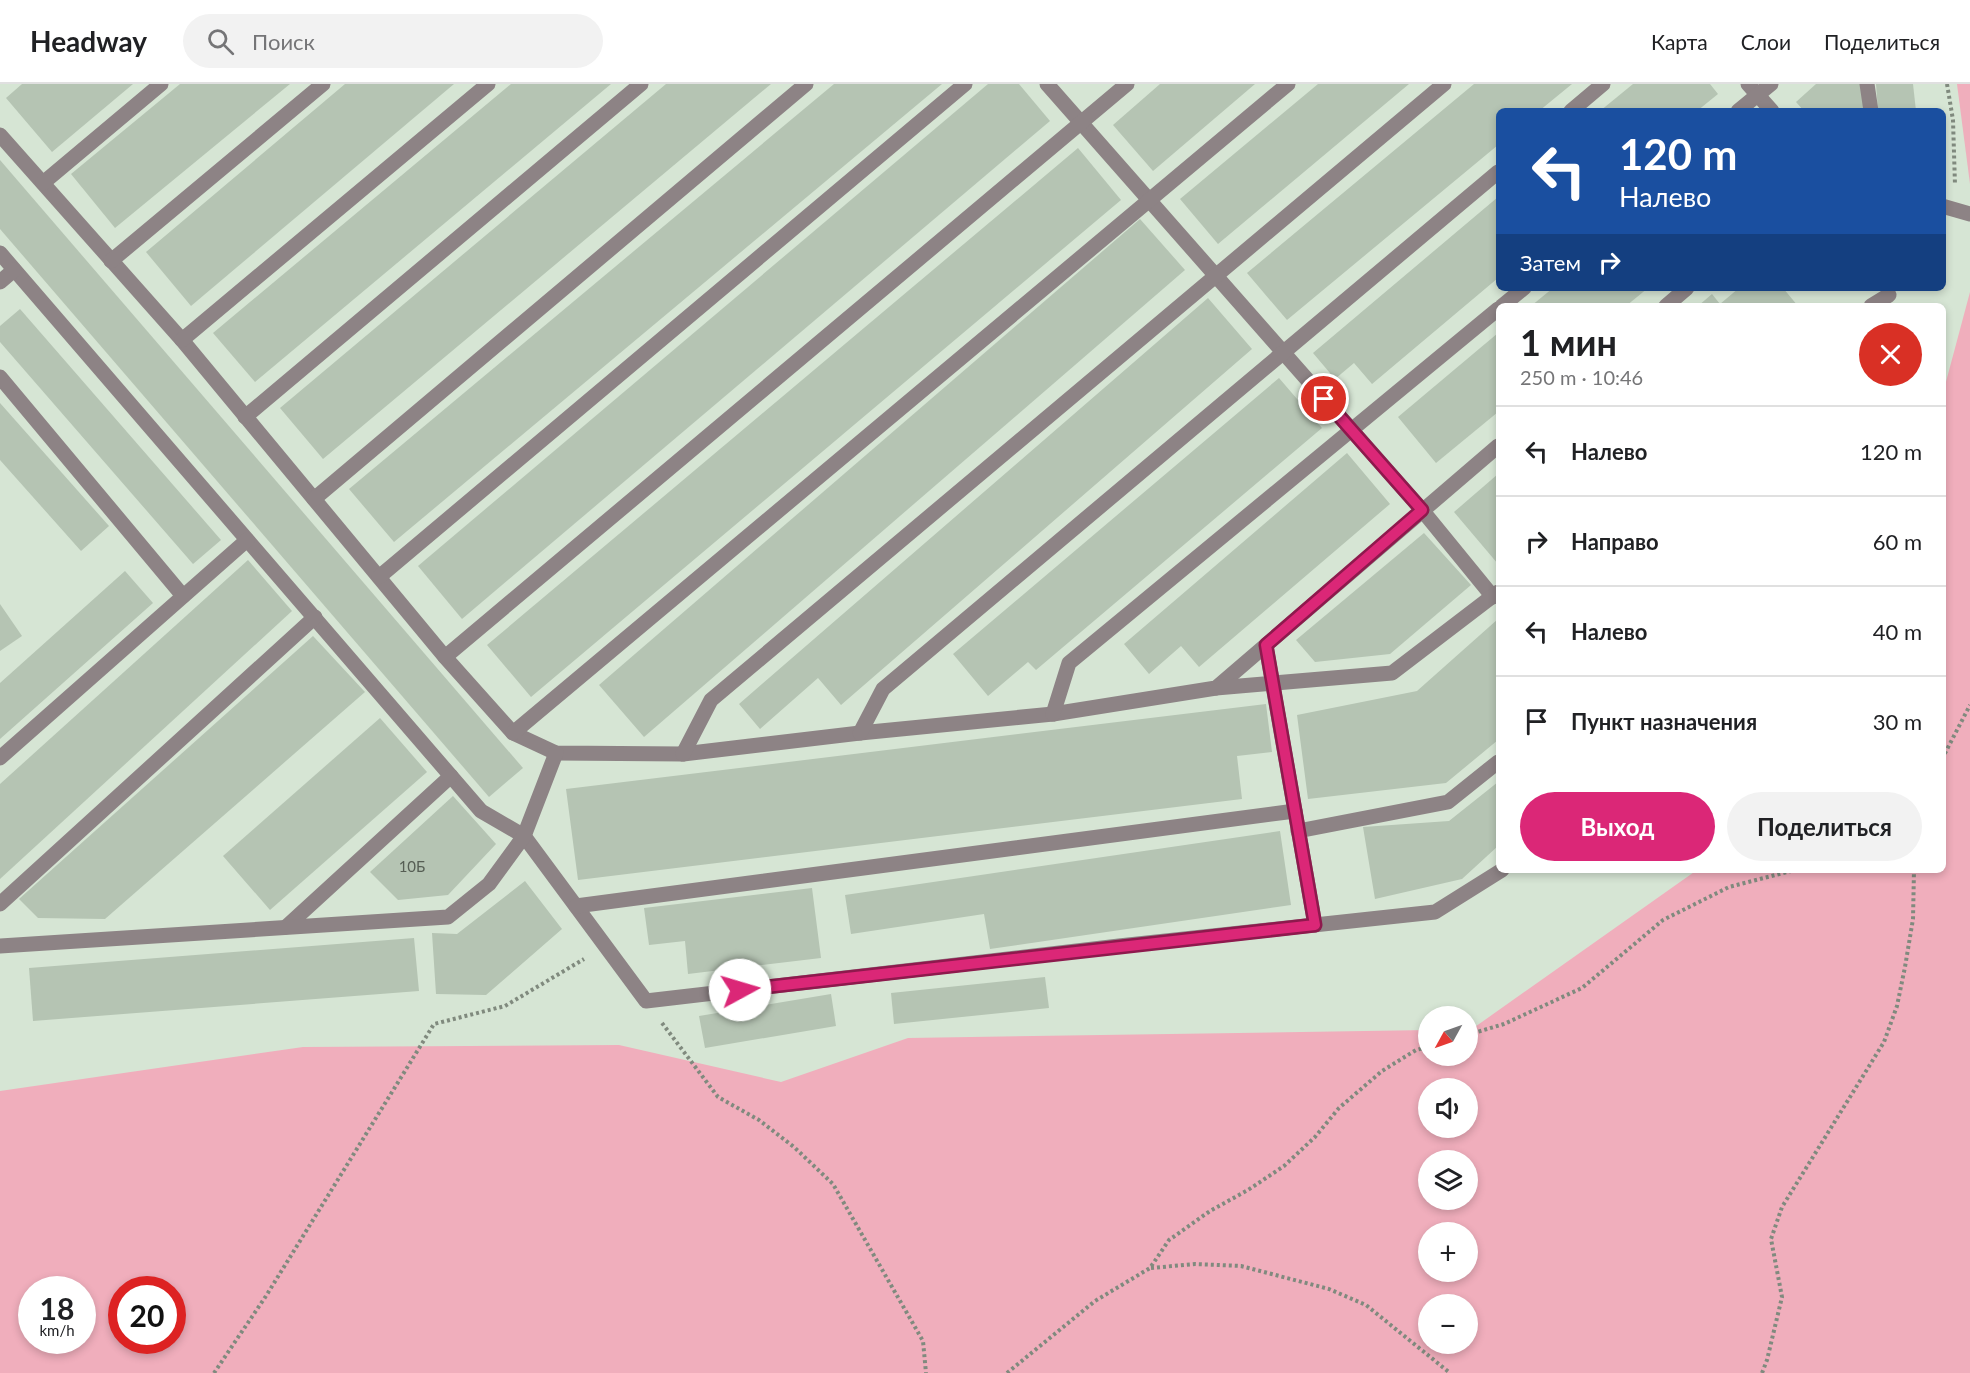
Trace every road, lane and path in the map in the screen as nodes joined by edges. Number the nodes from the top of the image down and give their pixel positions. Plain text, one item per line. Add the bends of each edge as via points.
1 (161, 84) edge
2 (324, 84) edge
3 (488, 84) edge
4 (641, 84) edge
5 (806, 84) edge
6 (965, 84) edge
7 (1047, 84) edge
8 (1126, 84) edge
9 (1288, 84) edge
10 (1444, 84) edge
11 (1603, 84) edge
12 (1771, 84) edge
13 (1867, 84) edge
14 (1947, 84) edge
15 (1753, 89) edge
16 (1575, 108) edge
17 (1740, 108) edge
18 (1769, 108) edge
19 (1871, 108) edge
20 (1081, 122) junction
21 (0, 135) edge
22 (1496, 174) edge
23 (43, 183) junction
24 (1149, 200) junction
25 (1956, 210) edge
26 (0, 253) edge
27 (111, 261) junction
28 (14, 270) junction
29 (1216, 276) junction
30 (0, 282) edge
31 (1520, 291) edge
32 (1684, 291) edge
33 (1890, 296) edge
34 (1505, 303) edge
35 (1670, 303) edge
36 (1877, 303) edge
37 (1496, 310) edge
38 (182, 340) junction
39 (1284, 353) junction
40 (0, 377) edge
41 (245, 417) junction
42 (1352, 430) junction
43 (1496, 448) edge
44 (314, 499) junction
45 (1422, 510) junction
46 (246, 540) junction
47 (379, 578) junction
48 (1496, 594) edge
49 (183, 596) junction
50 (315, 617) junction
51 (1266, 645) junction
52 (445, 657) junction
53 (1272, 684) junction
54 (1216, 688) junction
55 (1970, 705) edge
56 (1053, 714) junction
57 (860, 733) junction
58 (513, 734) junction
59 (1946, 751) edge
60 (556, 753) junction
61 (683, 754) junction
62 (0, 758) edge
63 (1496, 764) edge
64 (451, 776) junction
65 (1295, 811) junction
66 (1298, 831) junction
67 (524, 836) junction
68 (1497, 873) edge
69 (1783, 873) edge
70 (1914, 873) edge
71 (0, 904) edge
72 (576, 906) junction
73 (1315, 925) junction
74 (286, 927) junction
75 (0, 946) edge
76 (606, 947) junction
77 (645, 1001) junction
78 (1478, 1032) edge
79 (1418, 1050) edge
80 (1150, 1268) junction
81 (214, 1373) edge
82 (926, 1373) edge
83 (1007, 1373) edge
84 (1450, 1373) edge
85 (1762, 1373) edge

1 - 23 lane
2 - 27 lane
3 - 38 lane
4 - 41 lane
5 - 44 lane
6 - 47 lane
7 - 20 lane
8 - 20 lane
9 - 24 lane
10 - 29 lane
11 - 16 lane
12 - 15 lane
13 - 19 lane
14 - 25 path via 1953,120
15 - 17 lane
15 - 18 lane
20 - 24 lane
20 - 52 lane
21 - 23 lane
22 - 39 lane
23 - 27 lane
24 - 29 lane
24 - 58 lane
26 - 28 lane
27 - 38 lane
28 - 30 lane
28 - 46 lane
29 - 39 lane
29 - 61 lane via 711,700
31 - 34 lane
32 - 35 lane
33 - 36 lane
37 - 42 lane
38 - 41 lane
39 - 42 lane
39 - 57 lane via 883,689
40 - 49 lane
41 - 44 lane
42 - 45 lane
42 - 56 lane via 1069,663
43 - 45 lane
44 - 47 lane
45 - 48 lane
45 - 51 lane
46 - 49 lane
46 - 50 lane
47 - 52 lane
48 - 53 lane via 1392,673
49 - 62 lane
50 - 64 lane
50 - 71 lane
51 - 53 lane
51 - 54 lane
52 - 58 lane
53 - 54 lane
53 - 65 lane
54 - 56 lane
55 - 59 path
56 - 57 lane
57 - 61 lane
58 - 60 lane
60 - 61 lane
60 - 67 lane
63 - 66 lane via 1448,802
64 - 67 lane via 481,811
64 - 74 lane
65 - 66 lane
65 - 72 lane
66 - 73 lane
67 - 72 lane
67 - 74 lane via 489,884 448,917
68 - 73 lane via 1435,912
69 - 78 path via 1729,886 1663,920 1582,988
70 - 85 path via 1913,919 1905,967 1884,1042 1782,1207 1771,1239 1782,1297
72 - 76 lane
73 - 77 lane
74 - 75 lane
76 - 77 lane
76 - 81 path via 505,1006 434,1024
77 - 82 path via 718,1096 759,1120 833,1184 923,1341
79 - 80 path via 1382,1071 1339,1108 1284,1166 1169,1240
80 - 83 path via 1095,1300
80 - 84 path via 1195,1264 1241,1266 1329,1289 1366,1305

